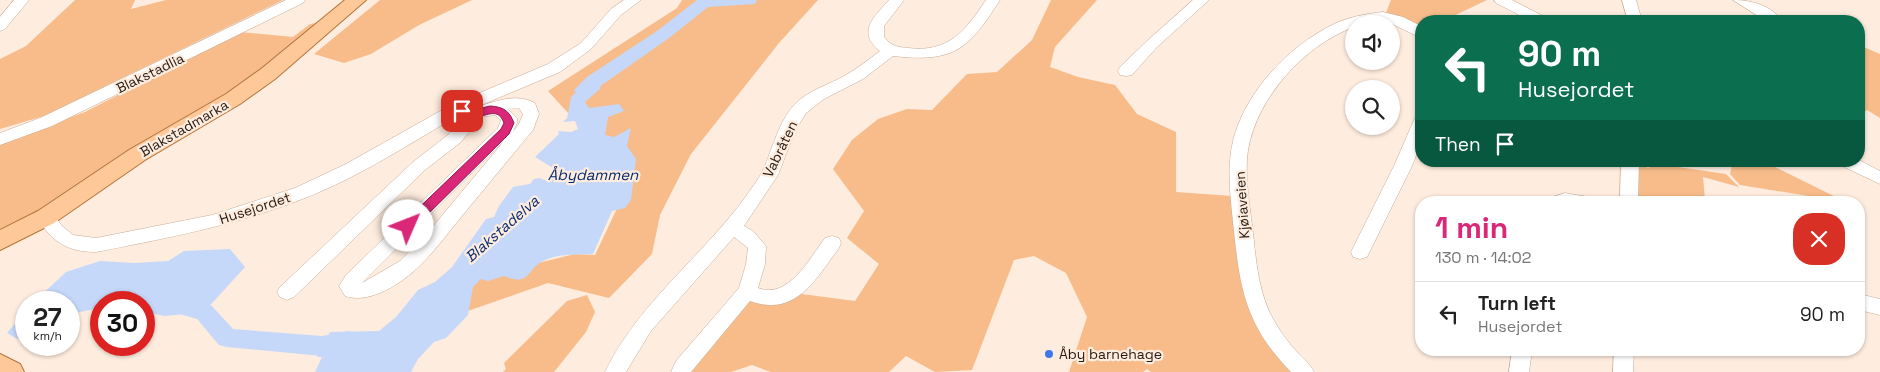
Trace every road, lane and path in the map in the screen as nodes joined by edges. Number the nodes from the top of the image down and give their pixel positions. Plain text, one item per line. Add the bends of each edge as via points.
1 (22, 0) edge
2 (298, 0) edge
3 (358, 0) edge
4 (634, 0) edge
5 (897, 0) edge
6 (993, 0) edge
7 (1202, 0) edge
8 (1501, 0) edge
9 (1629, 0) edge
10 (1740, 0) edge
11 (1530, 15) edge
12 (1633, 15) edge
13 (1767, 15) edge
14 (0, 26) edge
15 (1415, 30) edge
16 (890, 51) junction
17 (1126, 70) dead end
18 (474, 111) junction
19 (1415, 137) edge
20 (0, 139) edge
21 (1630, 167) edge
22 (1858, 167) edge
23 (1880, 178) edge
24 (1629, 196) edge
25 (46, 217) junction
26 (733, 228) junction
27 (0, 241) edge
28 (832, 243) dead end
29 (1360, 252) dead end
30 (287, 292) dead end
31 (747, 292) junction
32 (1865, 303) edge
33 (1880, 307) edge
34 (1521, 356) edge
35 (1624, 356) edge
36 (0, 365) edge
37 (11, 372) edge
38 (615, 372) edge
39 (681, 372) edge
40 (1304, 372) edge
41 (1519, 372) edge
42 (1623, 372) edge

1 - 14 street
2 - 20 street, Blakstadlia via 55,118
3 - 25 main road, Blakstadmarka via 247,90 137,155
4 - 18 street, Husejordet via 616,12 586,46 554,68
5 - 16 street via 875,28 878,42
6 - 16 street via 961,42 946,51 928,54
7 - 17 street
8 - 11 street
9 - 12 street
10 - 13 street
15 - 40 street, Kjøiaveien via 1383,17 1354,22 1301,50 1281,71 1250,119 1242,140 1238,181 1255,300 1272,335
16 - 26 street, Vabråten via 853,78 800,109 771,172
18 - 18 street, Husejordet via 519,102 529,106 531,114 527,126 483,180 407,266 369,288 352,292 353,280 505,131 509,123 509,118 499,110
18 - 25 street, Husejordet via 301,193 212,222 82,246 69,243
18 - 30 street, Husejordet via 455,138 419,166
19 - 29 street
21 - 24 street
22 - 23 street
25 - 27 main road, Blakstadmarka
26 - 31 street via 757,246 755,269
26 - 38 street, Vabråten via 672,290 642,328
28 - 31 street via 790,293 768,299
31 - 39 street
32 - 33 street
34 - 41 street
35 - 42 street
36 - 37 main road

